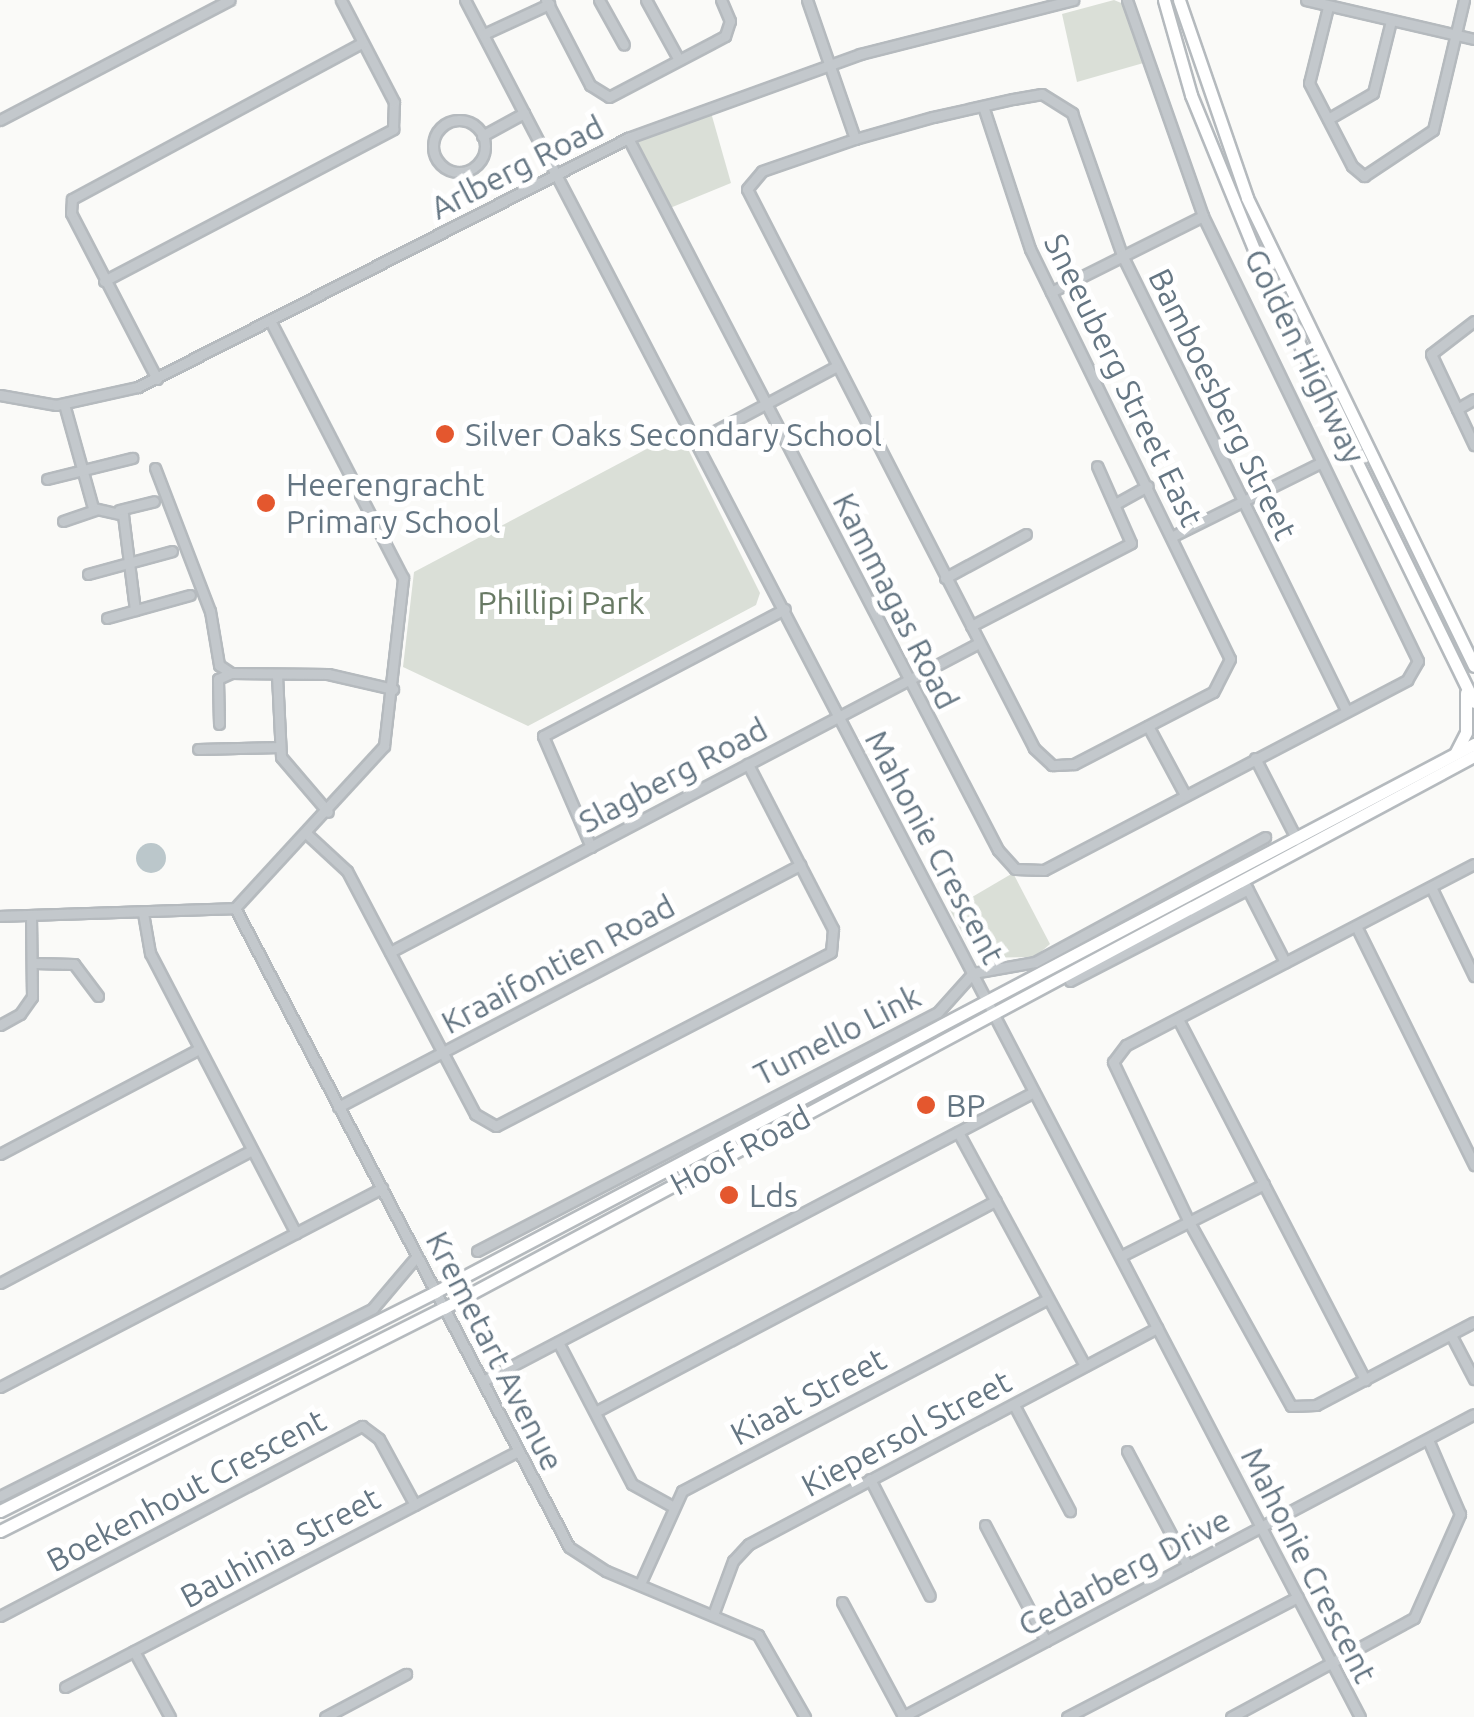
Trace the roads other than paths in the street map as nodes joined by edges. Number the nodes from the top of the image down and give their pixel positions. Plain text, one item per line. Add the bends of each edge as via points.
1 (230, 0) edge
2 (341, 0) edge
3 (466, 0) edge
4 (599, 0) edge
5 (646, 0) edge
6 (721, 0) edge
7 (807, 0) edge
8 (1073, 0) edge
9 (1127, 0) edge
10 (1164, 0) edge
11 (1179, 0) edge
12 (1306, 0) edge
13 (1464, 0) edge
14 (547, 2) edge
15 (1328, 7) junction
16 (1390, 21) junction
17 (484, 34) junction
18 (1455, 35) junction
19 (1474, 39) edge
20 (362, 43) junction
21 (624, 45) dead end
22 (679, 60) junction
23 (830, 63) junction
24 (982, 106) junction
25 (524, 112) junction
26 (1328, 119) junction
27 (0, 120) edge
28 (482, 136) junction
29 (628, 138) junction
30 (856, 139) junction
31 (556, 172) junction
32 (1203, 216) junction
33 (1122, 255) junction
34 (104, 281) junction
35 (1052, 292) junction
36 (1474, 321) edge
37 (271, 322) junction
38 (836, 367) junction
39 (157, 379) junction
40 (0, 395) edge
41 (1474, 398) edge
42 (64, 404) junction
43 (766, 405) junction
44 (1457, 409) junction
45 (696, 442) junction
46 (1474, 445) edge
47 (132, 458) dead end
48 (1322, 462) junction
49 (1097, 466) dead end
50 (155, 468) dead end
51 (82, 470) junction
52 (47, 479) dead end
53 (1148, 486) junction
54 (154, 501) dead end
55 (1242, 501) junction
56 (1118, 503) junction
57 (94, 510) junction
58 (119, 510) junction
59 (63, 521) dead end
60 (1026, 534) dead end
61 (1173, 536) junction
62 (172, 551) dead end
63 (129, 562) junction
64 (88, 574) dead end
65 (945, 578) junction
66 (190, 594) dead end
67 (784, 609) junction
68 (135, 610) junction
69 (107, 618) dead end
70 (970, 626) junction
71 (979, 643) junction
72 (1474, 666) edge
73 (231, 673) junction
74 (277, 674) junction
75 (909, 680) junction
76 (1464, 682) junction
77 (393, 689) junction
78 (1474, 702) edge
79 (1346, 710) junction
80 (839, 716) junction
81 (218, 724) dead end
82 (1148, 726) junction
83 (1474, 744) edge
84 (280, 747) junction
85 (198, 748) dead end
86 (1474, 756) edge
87 (1255, 758) junction
88 (1456, 760) junction
89 (748, 764) junction
90 (1474, 765) edge
91 (1185, 795) junction
92 (328, 812) junction
93 (308, 834) junction
94 (1265, 837) dead end
95 (1298, 842) junction
96 (591, 846) junction
97 (1474, 864) edge
98 (800, 865) junction
99 (1242, 878) junction
100 (1430, 886) junction
101 (235, 908) junction
102 (143, 913) junction
103 (0, 916) edge
104 (31, 916) junction
105 (1356, 926) junction
106 (390, 952) junction
107 (1285, 962) junction
108 (34, 963) junction
109 (973, 973) junction
110 (1474, 976) edge
111 (1070, 981) dead end
112 (98, 996) dead end
113 (988, 1001) junction
114 (994, 1015) junction
115 (1178, 1018) junction
116 (0, 1024) edge
117 (198, 1049) junction
118 (441, 1053) junction
119 (1034, 1092) junction
120 (338, 1107) junction
121 (958, 1132) junction
122 (252, 1150) junction
123 (0, 1154) edge
124 (1473, 1160) edge
125 (1264, 1184) junction
126 (382, 1188) junction
127 (996, 1201) junction
128 (1189, 1222) junction
129 (296, 1233) junction
130 (476, 1250) dead end
131 (417, 1256) junction
132 (1121, 1256) junction
133 (0, 1282) edge
134 (435, 1292) junction
135 (1048, 1299) junction
136 (444, 1308) junction
137 (1474, 1322) edge
138 (1158, 1328) junction
139 (1451, 1334) junction
140 (558, 1342) junction
141 (1085, 1366) junction
142 (1474, 1379) edge
143 (1365, 1380) junction
144 (482, 1381) junction
145 (0, 1388) edge
146 (1014, 1405) junction
147 (595, 1412) junction
148 (1474, 1414) edge
149 (1429, 1442) junction
150 (518, 1451) junction
151 (1128, 1451) dead end
152 (870, 1479) junction
153 (0, 1496) edge
154 (415, 1504) junction
155 (670, 1506) junction
156 (1070, 1511) dead end
157 (0, 1512) edge
158 (985, 1525) dead end
159 (1262, 1528) junction
160 (0, 1531) edge
161 (1188, 1566) junction
162 (640, 1584) junction
163 (930, 1596) dead end
164 (1298, 1597) junction
165 (842, 1602) dead end
166 (713, 1615) junction
167 (0, 1616) edge
168 (1046, 1641) junction
169 (134, 1651) junction
170 (1333, 1664) junction
171 (406, 1674) dead end
172 (66, 1687) dead end
173 (170, 1717) edge
174 (326, 1717) edge
175 (806, 1717) edge
176 (902, 1717) edge
177 (1067, 1717) edge
178 (1231, 1717) edge
179 (1360, 1717) edge

1 - 27 street
2 - 20 street
3 - 17 street, Mahonie Crescent
4 - 21 street
5 - 22 street
6 - 22 street via 730,22 726,34
7 - 23 street
8 - 23 street, Arlberg Road
9 - 32 street
10 - 76 main road, Golden Highway via 1191,95 1256,257
11 - 72 main road, Golden Highway via 1247,198
12 - 15 street
13 - 18 street
14 - 17 street
14 - 22 street via 598,94 619,94
15 - 16 street
15 - 26 street via 1309,83
16 - 18 street
16 - 26 street via 1374,93
17 - 25 street, Mahonie Crescent
18 - 19 street
18 - 26 street via 1435,126 1421,143 1364,176
20 - 34 street via 80,192 70,204 74,219
20 - 34 street via 396,109 393,130
23 - 29 street, Arlberg Road
23 - 30 street
24 - 30 street
24 - 33 street, Bamboesberg Street via 1042,94 1072,112
24 - 35 street, Sneeuberg Street East
25 - 28 street
25 - 31 street, Mahonie Crescent
28 - 28 street via 465,118 431,142 450,174 484,156
29 - 31 street, Arlberg Road
29 - 43 street, Kammagas Road
30 - 38 street via 762,171 748,185 748,199
31 - 37 street, Arlberg Road
31 - 45 street, Mahonie Crescent
32 - 33 street
32 - 48 street
33 - 35 street
33 - 55 street, Bamboesberg Street
34 - 39 street
35 - 53 street, Sneeuberg Street East
36 - 44 street via 1431,351
37 - 39 street, Arlberg Road
37 - 77 street via 400,570
38 - 43 street
38 - 65 street
39 - 42 street, Arlberg Road
40 - 42 street, Arlberg Road
41 - 44 street
42 - 51 street
43 - 45 street
43 - 75 street, Kammagas Road
44 - 46 street
45 - 67 street, Mahonie Crescent
47 - 51 street
48 - 55 street
48 - 79 street via 1417,664 1407,680
49 - 56 street
50 - 73 street via 210,611 220,665
51 - 52 street
51 - 57 street
53 - 56 street
53 - 61 street, Sneeuberg Street East
54 - 58 street
55 - 61 street
55 - 79 street, Bamboesberg Street
56 - 70 street via 1132,535 1129,546
57 - 58 street
57 - 59 street
58 - 63 street
60 - 65 street
61 - 82 street, Sneeuberg Street East via 1229,653 1229,671 1219,688
62 - 63 street
63 - 64 street
63 - 68 street
65 - 70 street
66 - 68 street
67 - 80 street, Mahonie Crescent
67 - 96 street via 543,736
68 - 69 street
70 - 71 street
71 - 75 street, Slagberg Road
71 - 82 street via 1047,762 1074,764
73 - 74 street
73 - 81 street via 218,680
74 - 77 street via 328,674
74 - 84 street
75 - 80 street, Slagberg Road
75 - 91 street, Kammagas Road via 998,850 1015,869 1044,870
76 - 78 main road, Golden Highway
76 - 88 main road via 1468,722
77 - 92 street via 381,751
79 - 87 street
80 - 89 street, Slagberg Road
80 - 109 street, Mahonie Crescent
82 - 91 street
83 - 88 main road, Hoof Road
84 - 85 street
84 - 92 street via 290,774
86 - 88 main road, Hoof Road
87 - 91 street
87 - 95 street
88 - 90 main road
88 - 95 main road, Hoof Road
89 - 96 street, Slagberg Road
89 - 98 street
92 - 93 street
93 - 101 street
93 - 106 street via 347,870
94 - 109 street via 1035,962
95 - 99 main road, Hoof Road
96 - 106 street, Slagberg Road
97 - 100 street
98 - 118 street, Kraaifontien Road
98 - 118 street via 833,929 833,948 516,1119 488,1126
99 - 107 street
99 - 111 street
99 - 113 main road, Hoof Road
99 - 114 main road, Hoof Road
100 - 105 street
100 - 110 street
101 - 102 street
101 - 120 street, Kremetart Avenue
102 - 104 street
102 - 117 street via 146,944
103 - 104 street
104 - 108 street
105 - 107 street
105 - 124 street
106 - 118 street
107 - 115 street
108 - 112 street via 74,964
108 - 116 street via 27,1007
109 - 113 street, Mahonie Crescent
109 - 130 street, Tumello Link via 938,1012
113 - 114 street, Mahonie Crescent
113 - 134 main road, Hoof Road
114 - 119 street, Mahonie Crescent
114 - 136 main road, Hoof Road
115 - 125 street
115 - 128 street via 1121,1049 1113,1062
117 - 122 street
117 - 123 street
118 - 120 street, Kraaifontien Road
119 - 121 street
119 - 132 street, Mahonie Crescent
120 - 126 street, Kremetart Avenue
121 - 127 street
121 - 140 street
122 - 129 street
122 - 133 street
125 - 128 street
125 - 143 street
126 - 129 street
126 - 131 street, Kremetart Avenue
127 - 135 street
127 - 147 street
128 - 132 street
128 - 143 street via 1291,1406 1316,1405
129 - 145 street
131 - 134 street, Kremetart Avenue
131 - 153 street via 373,1308
132 - 138 street, Mahonie Crescent
134 - 136 street, Kremetart Avenue
134 - 157 main road, Hoof Road
135 - 141 street
135 - 155 street, Kiaat Street via 689,1487
136 - 144 street, Kremetart Avenue
136 - 160 main road, Hoof Road
137 - 139 street
138 - 141 street, Kiepersol Street
138 - 159 street, Mahonie Crescent
139 - 142 street
139 - 143 street
140 - 144 street
140 - 147 street
141 - 146 street, Kiepersol Street
144 - 150 street, Kremetart Avenue
146 - 152 street, Kiepersol Street
146 - 156 street
147 - 155 street via 632,1484
148 - 149 street, Cedarberg Drive
149 - 159 street, Cedarberg Drive
149 - 170 street via 1458,1499 1458,1520 1414,1618
150 - 154 street, Bauhinia Street
150 - 162 street, Kremetart Avenue via 574,1554
151 - 161 street
152 - 163 street
152 - 166 street, Kiepersol Street via 741,1550
154 - 167 street, Boekenhout Crescent via 379,1438 362,1426
154 - 169 street, Bauhinia Street
155 - 162 street
158 - 168 street
159 - 161 street, Cedarberg Drive
159 - 164 street, Mahonie Crescent
161 - 168 street, Cedarberg Drive
162 - 166 street, Kremetart Avenue
164 - 170 street, Mahonie Crescent
164 - 177 street
165 - 176 street
166 - 175 street, Kremetart Avenue via 764,1642
168 - 176 street, Cedarberg Drive
169 - 172 street, Bauhinia Street
169 - 173 street
170 - 178 street
170 - 179 street, Mahonie Crescent
171 - 174 street

